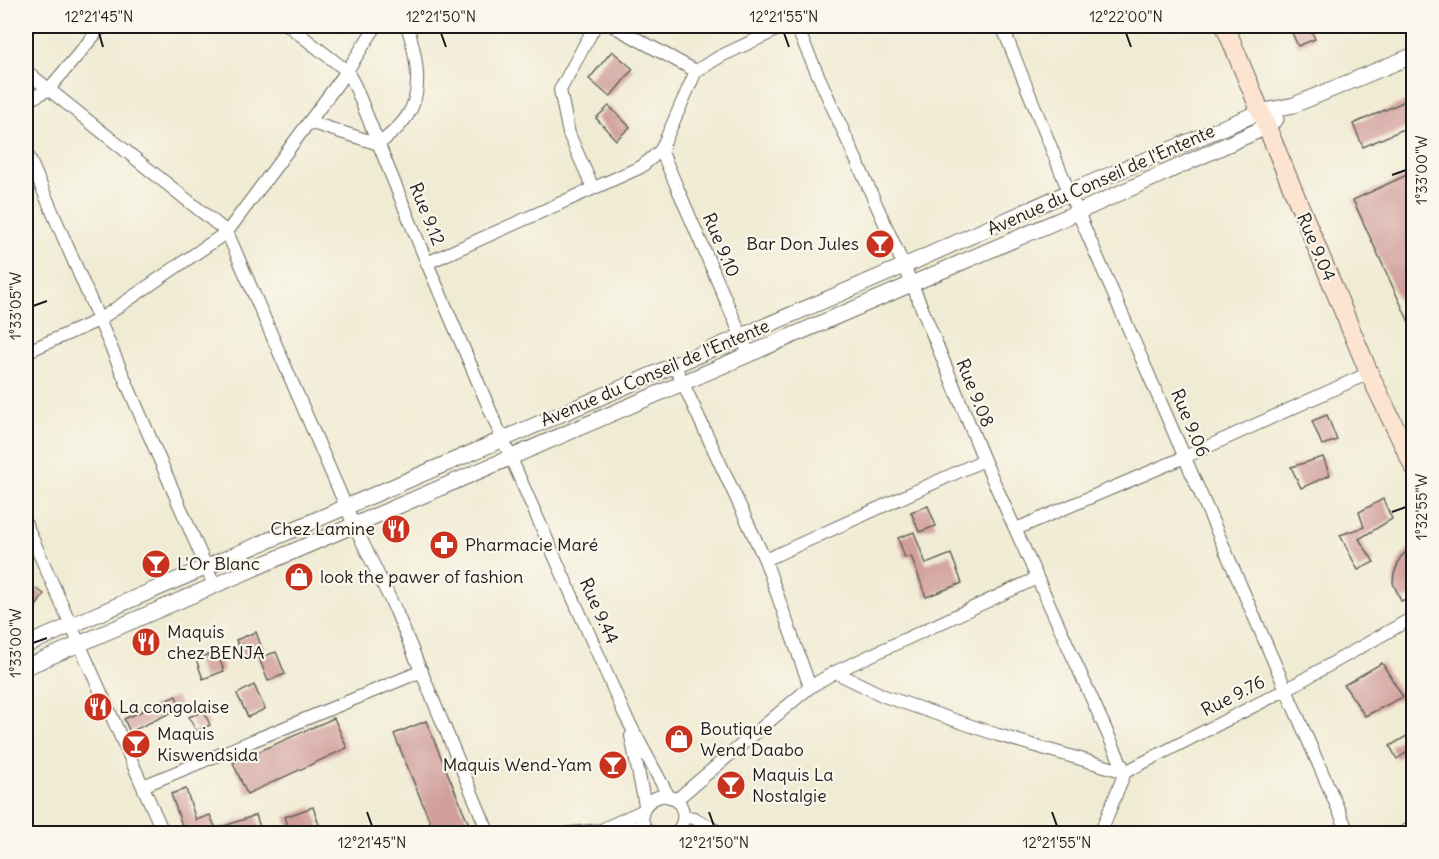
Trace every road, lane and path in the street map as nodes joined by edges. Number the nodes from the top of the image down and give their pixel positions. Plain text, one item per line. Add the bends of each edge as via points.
1 (102, 26) edge
2 (289, 26) edge
3 (376, 26) edge
4 (406, 26) edge
5 (595, 26) edge
6 (613, 26) edge
7 (785, 26) edge
8 (796, 26) edge
9 (1002, 26) edge
10 (1225, 26) edge
11 (1413, 55) edge
12 (26, 71) edge
13 (346, 71) junction
14 (696, 71) junction
15 (49, 89) junction
16 (26, 102) edge
17 (1263, 119) junction
18 (309, 122) junction
19 (379, 144) junction
20 (661, 150) junction
21 (26, 151) edge
22 (593, 188) junction
23 (1069, 192) junction
24 (1078, 212) junction
25 (227, 232) junction
26 (428, 263) junction
27 (904, 266) junction
28 (912, 284) junction
29 (99, 320) junction
30 (741, 336) junction
31 (26, 352) edge
32 (749, 354) junction
33 (674, 364) junction
34 (1369, 373) junction
35 (683, 382) junction
36 (502, 438) junction
37 (510, 456) junction
38 (1185, 457) junction
39 (984, 460) junction
40 (1413, 467) edge
41 (346, 506) junction
42 (26, 524) edge
43 (354, 525) junction
44 (1016, 529) junction
45 (765, 560) junction
46 (206, 567) junction
47 (1036, 578) junction
48 (214, 585) junction
49 (1413, 617) edge
50 (71, 625) junction
51 (79, 644) junction
52 (26, 645) edge
53 (26, 667) edge
54 (422, 671) junction
55 (835, 672) junction
56 (810, 687) junction
57 (1285, 690) junction
58 (625, 715) junction
59 (1125, 772) junction
60 (143, 786) junction
61 (673, 798) junction
62 (644, 808) junction
63 (684, 817) junction
64 (1413, 826) edge
65 (604, 829) junction
66 (648, 830) edge
67 (681, 833) edge
68 (164, 834) edge
69 (489, 834) edge
70 (564, 834) edge
71 (722, 834) edge
72 (1100, 834) edge
73 (1349, 834) edge
74 (1401, 834) edge

1 - 15 street
2 - 13 street, Rue 9.12
3 - 13 street
4 - 19 street via 416,56 416,97 401,124
5 - 22 street via 560,90 569,134
6 - 14 street
7 - 14 street
8 - 27 street, Rue 9.08
9 - 23 street, Rue 9.06
10 - 17 main road, Rue 9.04
11 - 17 street, Avenue du Conseil de l'Entente
12 - 15 street
13 - 18 street
13 - 19 street, Rue 9.12
14 - 20 street
15 - 16 street
15 - 25 street
17 - 23 street, Avenue du Conseil de l'Entente
17 - 24 street, Avenue du Conseil de l'Entente
17 - 34 main road, Rue 9.04
18 - 19 street
18 - 25 street
19 - 26 street, Rue 9.12
20 - 22 street via 641,167
20 - 30 street, Rue 9.10
21 - 29 street
22 - 26 street
23 - 24 street, Rue 9.06
23 - 27 street, Avenue du Conseil de l'Entente
24 - 28 street, Avenue du Conseil de l'Entente
24 - 38 street, Rue 9.06
25 - 29 street
25 - 41 street
26 - 36 street, Rue 9.12
27 - 28 street, Rue 9.08
27 - 30 street, Avenue du Conseil de l'Entente
28 - 32 street, Avenue du Conseil de l'Entente
28 - 39 street, Rue 9.08
29 - 31 street
29 - 46 street
30 - 32 street, Rue 9.10
30 - 33 street, Avenue du Conseil de l'Entente
32 - 35 street, Avenue du Conseil de l'Entente
33 - 35 street
33 - 36 street, Avenue du Conseil de l'Entente
34 - 38 street
34 - 40 main road, Rue 9.04
35 - 37 street, Avenue du Conseil de l'Entente
35 - 45 street
36 - 37 street, Rue 9.12
36 - 41 street, Avenue du Conseil de l'Entente
37 - 43 street, Avenue du Conseil de l'Entente
37 - 58 street, Rue 9.44
38 - 44 street
38 - 57 street, Rue 9.06
39 - 44 street, Rue 9.08
39 - 45 street
41 - 43 street
41 - 46 street, Avenue du Conseil de l'Entente
42 - 50 street
43 - 48 street, Avenue du Conseil de l'Entente
43 - 54 street
44 - 47 street, Rue 9.08
45 - 56 street
46 - 48 street
46 - 50 street, Avenue du Conseil de l'Entente
47 - 55 street
47 - 59 street, Rue 9.08
48 - 51 street, Avenue du Conseil de l'Entente
49 - 57 street, Rue 9.76
50 - 51 street
50 - 52 street, Avenue du Conseil de l'Entente
51 - 53 street, Avenue du Conseil de l'Entente
51 - 60 street
54 - 60 street
54 - 69 street
55 - 56 street
55 - 59 street via 884,696
56 - 61 street
57 - 59 street, Rue 9.76
57 - 73 street, Rue 9.06
58 - 61 street
58 - 62 street
59 - 72 street
60 - 68 street
61 - 62 street via 660,796
61 - 63 street via 682,807
62 - 65 street
62 - 66 street
63 - 67 street
63 - 71 street via 694,818
64 - 74 street
65 - 66 street
65 - 70 street

